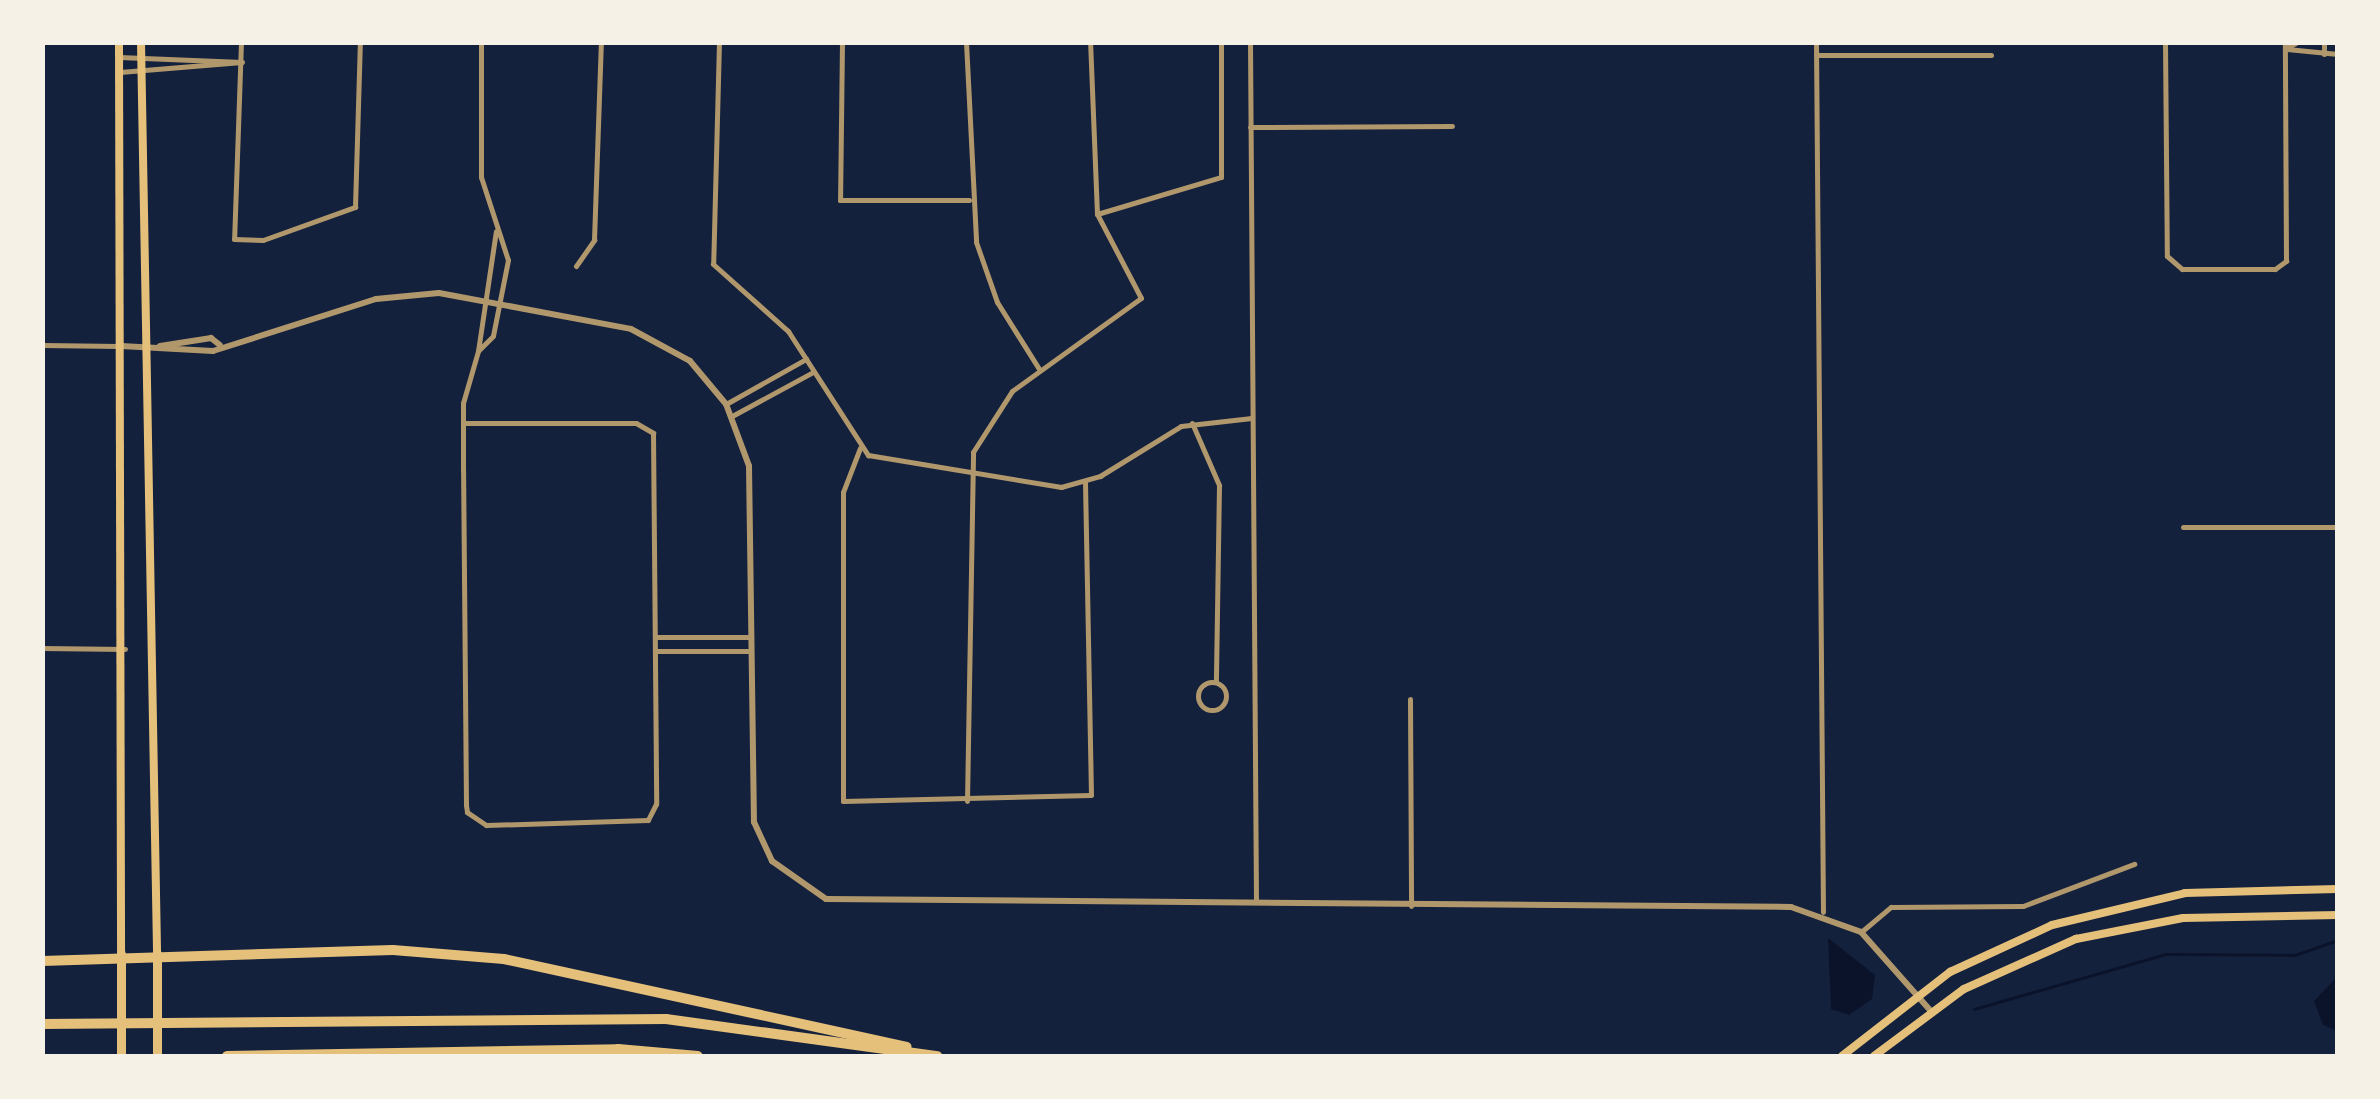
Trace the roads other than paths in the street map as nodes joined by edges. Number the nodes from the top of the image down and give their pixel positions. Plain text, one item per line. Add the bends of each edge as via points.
1 (119, 42) edge
2 (142, 42) edge
3 (241, 42) edge
4 (360, 42) edge
5 (481, 42) edge
6 (600, 42) edge
7 (720, 42) edge
8 (842, 42) edge
9 (966, 42) edge
10 (1090, 42) edge
11 (1221, 42) edge
12 (1250, 42) edge
13 (1816, 42) edge
14 (2166, 42) edge
15 (2297, 42) edge
16 (2324, 42) edge
17 (2286, 46) edge
18 (2324, 54) junction
19 (2338, 54) edge
20 (1816, 55) junction
21 (1992, 55) dead end
22 (120, 56) junction
23 (142, 57) junction
24 (242, 62) junction
25 (120, 72) junction
26 (142, 72) junction
27 (1452, 126) dead end
28 (1250, 127) junction
29 (970, 200) junction
30 (1097, 214) junction
31 (496, 232) junction
32 (576, 266) dead end
33 (489, 298) junction
34 (502, 301) junction
35 (42, 344) edge
36 (220, 345) junction
37 (121, 346) junction
38 (144, 346) junction
39 (160, 346) junction
40 (478, 351) junction
41 (806, 359) junction
42 (1040, 369) junction
43 (813, 371) junction
44 (726, 404) junction
45 (732, 416) junction
46 (1252, 418) junction
47 (1192, 422) junction
48 (462, 423) junction
49 (860, 448) junction
50 (968, 476) junction
51 (1085, 482) junction
52 (2183, 526) dead end
53 (2338, 527) edge
54 (656, 636) junction
55 (750, 637) junction
56 (42, 648) edge
57 (126, 649) junction
58 (656, 651) junction
59 (750, 651) junction
60 (1216, 682) junction
61 (1410, 699) dead end
62 (967, 801) junction
63 (2134, 864) dead end
64 (2338, 889) edge
65 (1256, 905) junction
66 (1411, 906) junction
67 (1823, 912) junction
68 (2338, 915) edge
69 (1861, 932) junction
70 (122, 954) junction
71 (157, 954) junction
72 (42, 961) edge
73 (1918, 992) junction
74 (1930, 1010) junction
75 (42, 1024) edge
76 (924, 1054) junction
77 (121, 1056) edge
78 (157, 1056) edge
79 (227, 1056) edge
80 (698, 1056) edge
81 (937, 1056) edge
82 (1842, 1056) edge
83 (1874, 1056) edge

1 - 22 main road
2 - 23 main road
3 - 24 street
4 - 24 street via 354,208 276,238 234,239
5 - 31 street via 481,176
6 - 32 street via 594,240
7 - 41 street via 712,264 768,308
8 - 29 street via 840,200
9 - 29 street
10 - 30 street
11 - 30 street via 1221,176
12 - 28 street
13 - 20 street
14 - 17 street via 2171,266 2284,265
15 - 17 street
16 - 18 street
17 - 18 street
18 - 19 street
20 - 21 street
20 - 67 street
22 - 23 street
22 - 25 main road
23 - 24 street
23 - 26 main road
24 - 26 street
25 - 26 street
25 - 37 main road
26 - 38 main road
27 - 28 street
28 - 46 street
29 - 42 street via 988,283
30 - 42 street via 1141,298
31 - 33 street
31 - 34 street via 508,260
33 - 34 street
33 - 36 street via 387,296
33 - 40 street
34 - 40 street via 488,346
34 - 44 street via 647,335 690,361
35 - 37 street
36 - 39 street
36 - 39 street via 212,338
37 - 38 street
37 - 57 main road
38 - 39 street
38 - 71 main road
40 - 48 street
41 - 43 street
41 - 44 street
42 - 50 street via 989,419
43 - 45 street
43 - 49 street
44 - 45 street
45 - 55 street via 749,466
46 - 47 street
46 - 65 street
47 - 51 street
47 - 60 street via 1219,485
48 - 54 street via 649,428
48 - 58 street via 472,819 648,820 656,804
49 - 50 street via 888,463
49 - 62 street via 842,492 843,801
50 - 51 street
50 - 62 street
51 - 62 street via 1090,794
52 - 53 street
54 - 55 street
54 - 58 street
55 - 59 street
56 - 57 street
57 - 70 main road
58 - 59 street
59 - 65 street via 751,807 772,861 815,894 858,906
60 - 60 street via 1198,692 1210,710 1225,701
61 - 66 street
63 - 69 street via 2022,906 1891,907
64 - 73 main road via 2214,890 2124,904 2024,936
65 - 66 street
66 - 67 street
67 - 69 street
68 - 74 main road via 2183,918 2102,931 2015,962
69 - 73 street
70 - 71 highway
70 - 72 highway
70 - 77 main road
71 - 76 highway via 393,950 504,959 871,1034
71 - 78 main road
73 - 74 street
73 - 82 main road
74 - 83 main road
75 - 76 highway via 666,1019
76 - 81 highway
79 - 80 highway via 618,1049

